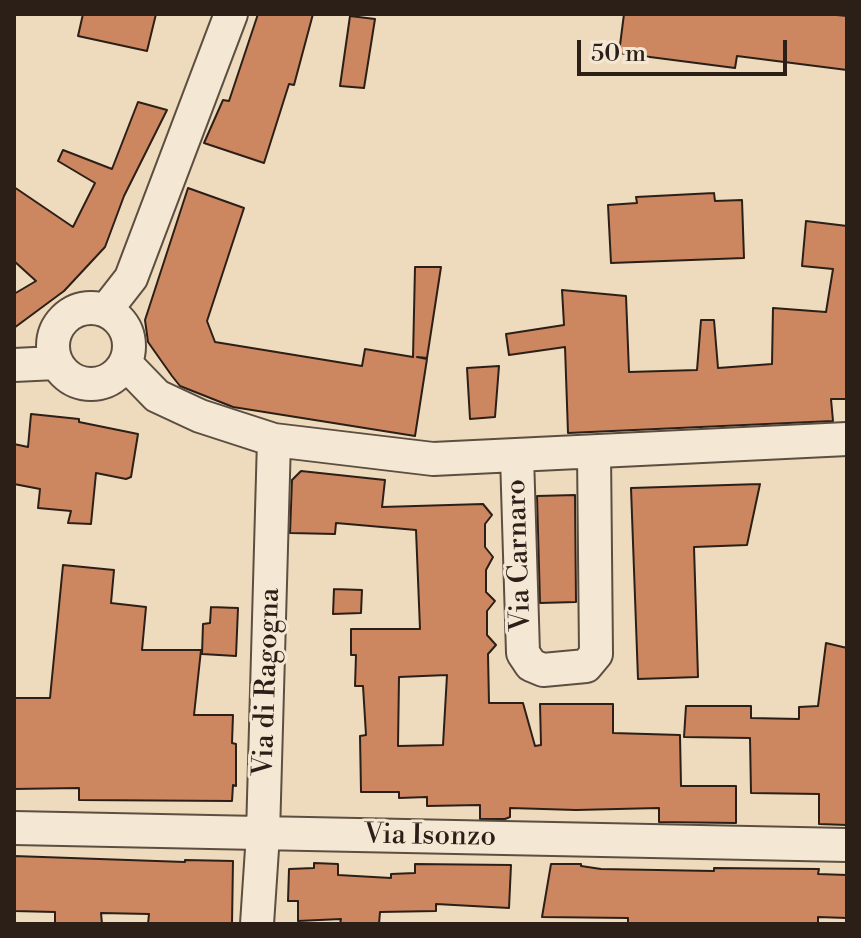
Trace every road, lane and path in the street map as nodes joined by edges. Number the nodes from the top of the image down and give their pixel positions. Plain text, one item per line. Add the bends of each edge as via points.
1 (231, 14) edge
2 (106, 310) junction
3 (56, 363) junction
4 (126, 364) junction
5 (14, 365) edge
6 (847, 439) edge
7 (274, 440) junction
8 (594, 452) junction
9 (517, 456) junction
10 (14, 828) edge
11 (263, 834) junction
12 (847, 845) edge
13 (257, 924) edge

1 - 2 street via 131,278
2 - 3 street via 76,310 63,319 55,333
2 - 4 street via 128,332
3 - 4 street via 65,375 91,385 105,383
3 - 5 street
4 - 7 street, Via Carnaro via 157,396
6 - 8 street, Via Carnaro
7 - 9 street, Via Carnaro via 433,459
7 - 11 street, Via di Ragogna
8 - 9 street, Via Carnaro
8 - 9 street, Via Carnaro via 596,654 579,668 543,670 523,653
10 - 11 street, Via Isonzo
11 - 12 street, Via Isonzo
11 - 13 street, Via di Ragogna

